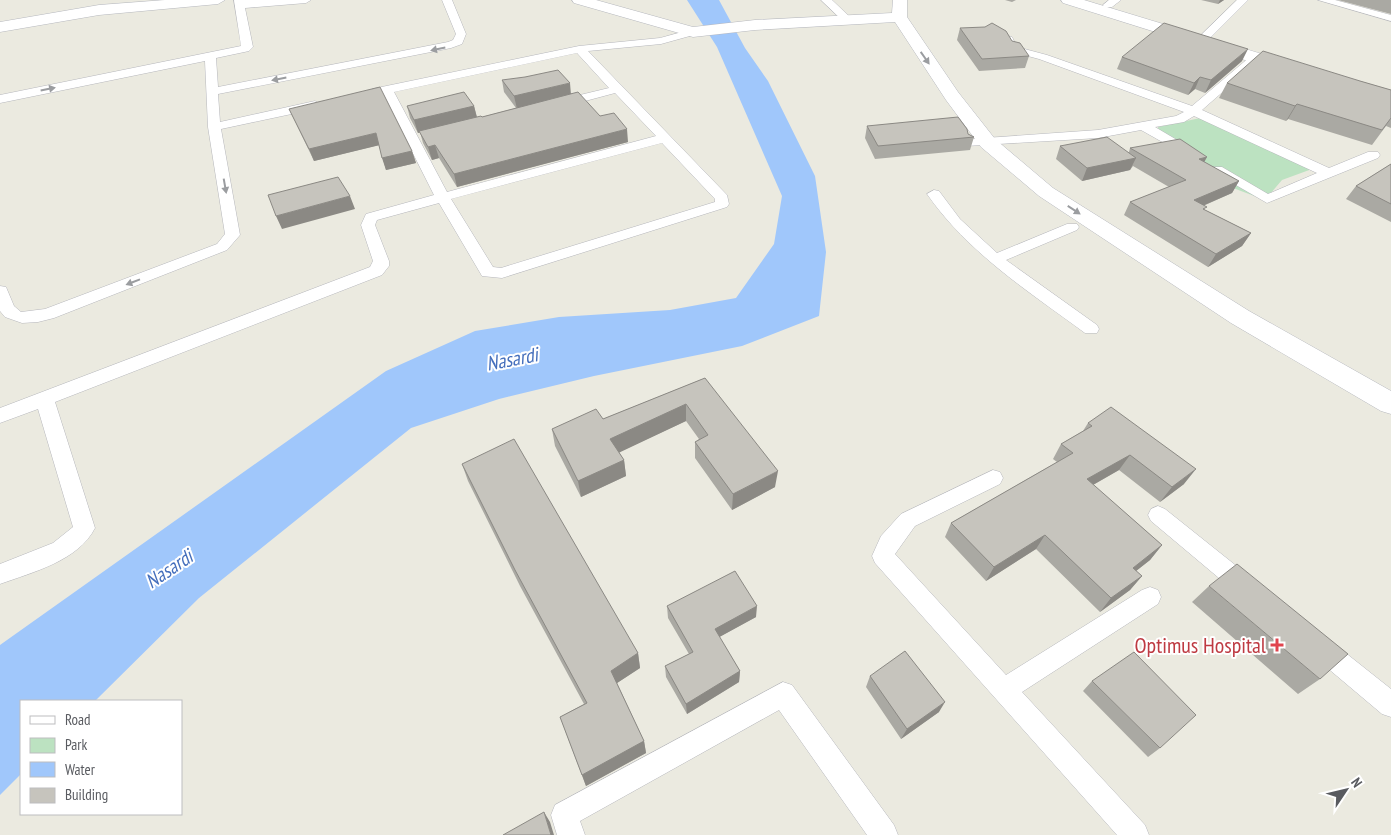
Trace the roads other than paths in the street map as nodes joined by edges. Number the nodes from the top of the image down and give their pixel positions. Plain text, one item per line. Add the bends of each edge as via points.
1 (218, 0) edge
2 (306, 0) edge
3 (447, 0) edge
4 (579, 0) edge
5 (826, 0) edge
6 (1068, 0) edge
7 (1090, 0) edge
8 (1243, 0) edge
9 (1322, 0) edge
10 (240, 3) edge
11 (1112, 3) edge
12 (891, 9) edge
13 (1391, 18) edge
14 (847, 19) junction
15 (0, 27) edge
16 (694, 32) junction
17 (1000, 34) edge
18 (1203, 38) junction
19 (894, 42) dead end
20 (579, 49) junction
21 (210, 57) junction
22 (1255, 58) junction
23 (925, 87) dead end
24 (618, 89) junction
25 (387, 90) junction
26 (212, 92) junction
27 (368, 94) edge
28 (0, 100) edge
29 (330, 102) edge
30 (544, 108) edge
31 (1194, 111) junction
32 (1143, 126) junction
33 (214, 128) junction
34 (665, 138) junction
35 (979, 143) junction
36 (1373, 155) dead end
37 (1328, 173) junction
38 (934, 194) dead end
39 (443, 198) junction
40 (1072, 227) junction
41 (995, 259) junction
42 (0, 292) edge
43 (1240, 317) junction
44 (1092, 330) dead end
45 (45, 400) junction
46 (1391, 404) edge
47 (0, 416) edge
48 (993, 478) dead end
49 (1158, 515) dead end
50 (0, 574) edge
51 (1150, 597) dead end
52 (1263, 601) edge
53 (1301, 632) edge
54 (1004, 690) junction
55 (1391, 705) edge
56 (571, 835) edge
57 (884, 835) edge
58 (1135, 835) edge

1 - 15 street via 100,10
2 - 10 street
3 -> 26 street via 461,34 458,42 451,45
4 - 16 street
5 - 14 street
6 - 18 street
7 - 11 street
8 - 18 street
9 - 13 street
10 - 21 street via 247,47
11 - 18 street
12 - 14 street
12 - 19 street
12 -> 35 street
14 - 16 street
16 - 20 street via 661,41
17 - 31 street via 1008,39 1013,49
18 - 22 street
18 - 22 street via 1309,70
20 - 24 street
20 - 25 street
21 - 26 street
28 -> 21 street
22 - 31 street
23 - 35 street
24 - 30 street
24 - 34 street
25 - 27 street
25 - 39 street via 418,139
26 - 33 street
29 - 33 street
31 - 32 street via 1180,119
31 - 37 street
32 - 35 street via 1098,134
32 - 37 street via 1267,199
33 -> 42 street via 233,235 222,247 39,316 10,314 4,308
34 - 39 street
34 - 39 street via 722,198 722,204 502,273 488,272
35 - 40 street via 1032,197
35 -> 43 street via 1046,192
36 - 37 street
38 - 41 street via 955,222
39 - 45 street via 371,218 368,226 381,261 376,271
40 - 41 street
40 - 43 street via 1175,289
41 - 44 street
43 - 46 street
45 - 47 street
45 - 50 street via 84,528 68,546
48 - 54 street via 908,520 889,542 883,556
49 - 52 street
51 - 54 street
53 - 55 street
54 - 58 street
56 - 57 street via 565,815 783,694

